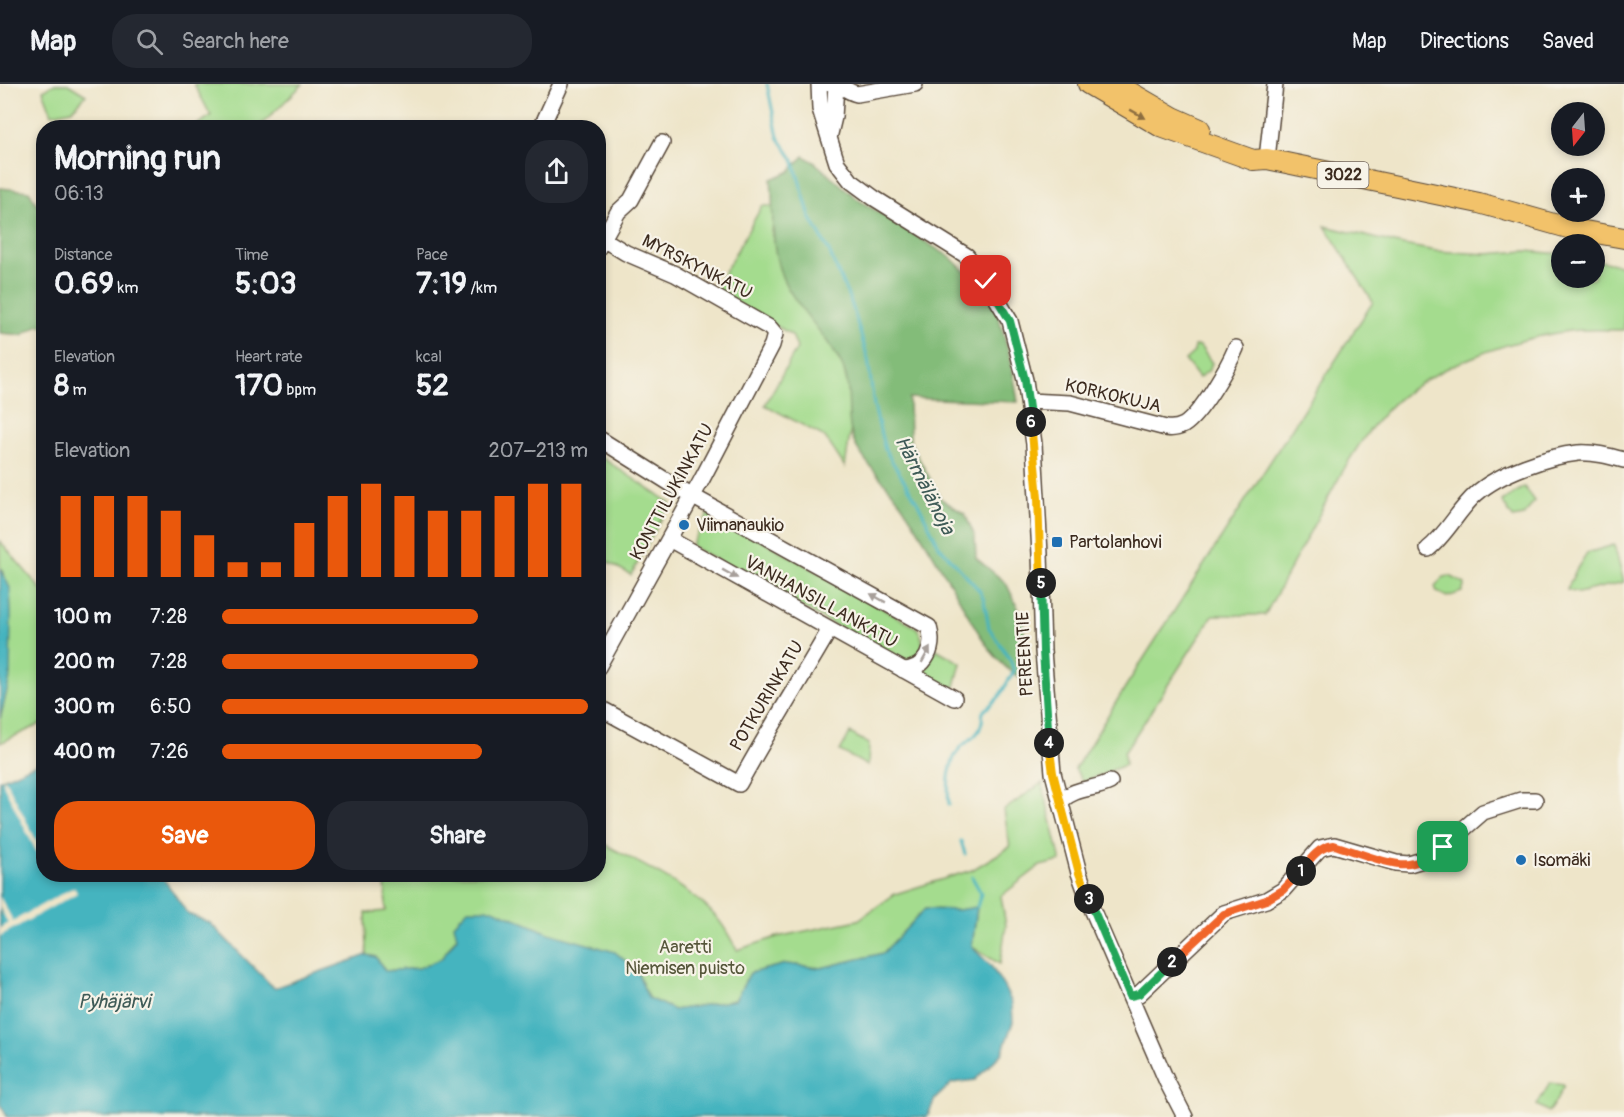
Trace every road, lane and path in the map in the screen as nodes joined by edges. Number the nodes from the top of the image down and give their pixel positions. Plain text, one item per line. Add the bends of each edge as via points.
1 (561, 84) edge
2 (819, 84) edge
3 (837, 84) edge
4 (915, 84) edge
5 (1088, 84) edge
6 (1116, 84) edge
7 (1275, 84) edge
8 (545, 120) edge
9 (829, 141) junction
10 (662, 143) dead end
11 (1267, 159) junction
12 (1483, 204) junction
13 (1624, 226) edge
14 (606, 231) edge
15 (1624, 238) edge
16 (606, 244) edge
17 (775, 334) joint
18 (1236, 348) dead end
19 (1028, 401) junction
20 (606, 443) edge
21 (1624, 460) edge
22 (692, 496) junction
23 (669, 539) junction
24 (1428, 549) dead end
25 (830, 629) junction
26 (606, 653) edge
27 (903, 670) junction
28 (954, 698) dead end
29 (606, 711) edge
30 (1110, 782) dead end
31 (1535, 800) dead end
32 (1061, 801) junction
33 (1130, 996) junction
34 (1185, 1117) edge

1 - 8 street
2 - 9 street, PEREENTIE via 820,109
3 - 4 street via 857,94
3 - 9 street
5 -> 11 main road, 3022 via 1161,127 1253,160
6 - 11 main road, 3022 via 1173,117
7 - 11 street
9 - 19 street, PEREENTIE via 837,163 851,181 967,256 1010,321
10 - 14 street via 630,200
11 - 12 main road, 3022
12 - 13 main road, 3022
12 - 15 main road via 1578,230
16 - 17 street, MYRSKYNKATU via 675,274
17 - 22 street, KONTTILUKINKATU
18 - 19 street, KORKOKUJA via 1225,372 1181,427 1171,429 1070,403
19 - 32 street, PEREENTIE via 1038,498 1051,761
20 - 22 street
21 - 24 street via 1580,453 1510,473 1477,493
22 - 23 street, KONTTILUKINKATU
27 -> 22 street via 912,670 924,662 932,644 929,627
23 -> 25 street, VANHANSILLANKATU
23 - 26 street, KONTTILUKINKATU
25 - 27 street, VANHANSILLANKATU
25 - 29 street, POTKURINKATU via 739,784
27 - 28 street, VANHANSILLANKATU
30 - 32 street via 1070,792
31 - 33 street via 1503,804 1483,812 1426,859 1409,864 1334,845 1320,848 1283,890 1224,914 1139,994
32 - 33 street, PEREENTIE via 1079,873
33 - 34 street, PEREENTIE

